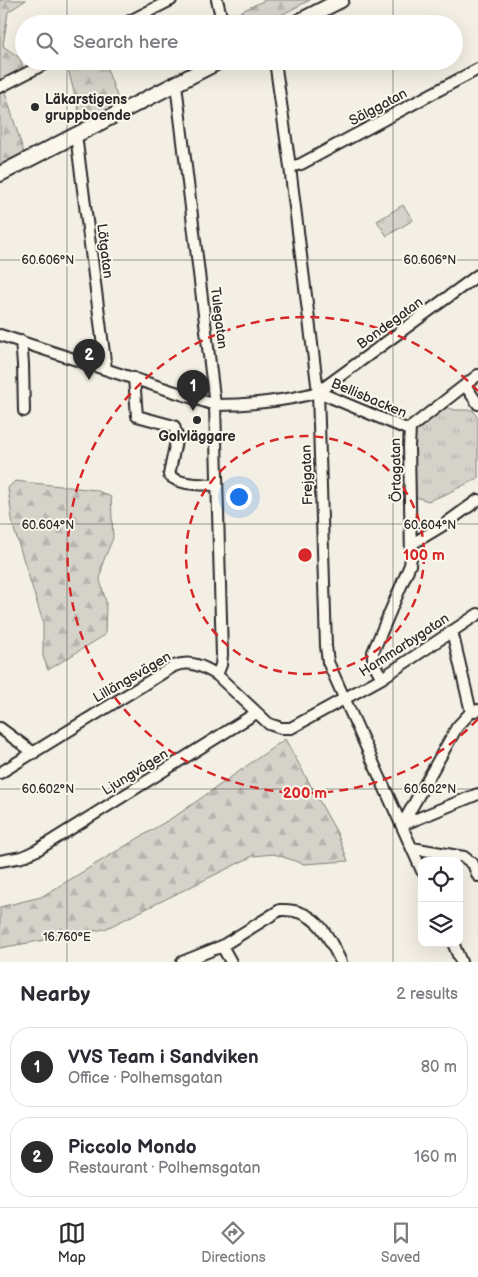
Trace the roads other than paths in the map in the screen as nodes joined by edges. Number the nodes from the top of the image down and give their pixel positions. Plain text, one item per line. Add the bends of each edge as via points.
1 (171, 0) edge
2 (217, 0) edge
3 (341, 0) edge
4 (142, 15) edge
5 (221, 15) edge
6 (312, 15) edge
7 (478, 69) edge
8 (33, 70) edge
9 (203, 70) edge
10 (276, 70) edge
11 (176, 84) junction
12 (0, 87) edge
13 (76, 135) junction
14 (290, 167) junction
15 (0, 174) edge
16 (478, 276) edge
17 (0, 335) edge
18 (21, 341) junction
19 (106, 369) junction
20 (478, 375) edge
21 (134, 378) junction
22 (465, 384) junction
23 (318, 392) junction
24 (478, 404) edge
25 (215, 405) junction
26 (24, 411) dead end
27 (409, 430) junction
28 (217, 485) junction
29 (478, 500) edge
30 (412, 544) junction
31 (478, 614) edge
32 (452, 632) junction
33 (217, 675) junction
34 (382, 678) junction
35 (345, 698) junction
36 (475, 711) edge
37 (256, 713) junction
38 (0, 728) edge
39 (34, 753) junction
40 (0, 773) edge
41 (478, 794) edge
42 (402, 825) junction
43 (412, 848) junction
44 (0, 861) edge
45 (418, 862) edge
46 (478, 876) edge
47 (222, 946) junction
48 (455, 947) edge
49 (182, 962) edge
50 (230, 962) edge
51 (341, 962) edge
52 (461, 962) edge

1 - 4 street
2 - 5 street
3 - 6 street
7 - 14 street, Sälggatan
8 - 12 street
9 - 11 street
10 - 14 street, Frejgatan
11 - 13 street
11 - 25 street, Tulegatan
13 - 15 street
13 - 19 street, Lötgatan
14 - 23 street, Frejgatan
16 - 23 street, Bondegatan
17 - 18 street
18 - 19 street
18 - 26 street
19 - 21 street
20 - 22 street, Örtagatan
21 - 25 street
21 - 28 street via 137,416 174,426 177,436 172,478 193,484
22 - 24 street
22 - 27 street, Örtagatan
23 - 25 street
23 - 27 street, Bellisbacken
23 - 35 street, Frejgatan via 326,646 328,662
25 - 28 street, Tulegatan
27 - 30 street, Örtagatan
28 - 33 street, Tulegatan via 222,655
29 - 30 street
30 - 34 street, Örtagatan via 410,565 373,652 373,662
31 - 32 street, Hammarbygatan
32 - 34 street, Hammarbygatan
32 - 36 street
33 - 37 street, Lillängsvägen
33 - 39 street, Lillängsvägen via 193,664 174,666
34 - 35 street, Hammarbygatan
35 - 37 street, Lillängsvägen via 291,728 275,727
35 - 42 street, Frejgatan
36 - 42 street via 456,727
37 - 44 street, Ljungvägen via 37,850
38 - 39 street
39 - 40 street, Lillängsvägen
41 - 42 street
42 - 43 street, Frejgatan
43 - 45 street, Frejgatan
43 - 46 street via 464,857 473,864
47 - 49 street
47 - 50 street
47 - 51 street via 280,910 298,910 312,918 330,939
48 - 52 street

